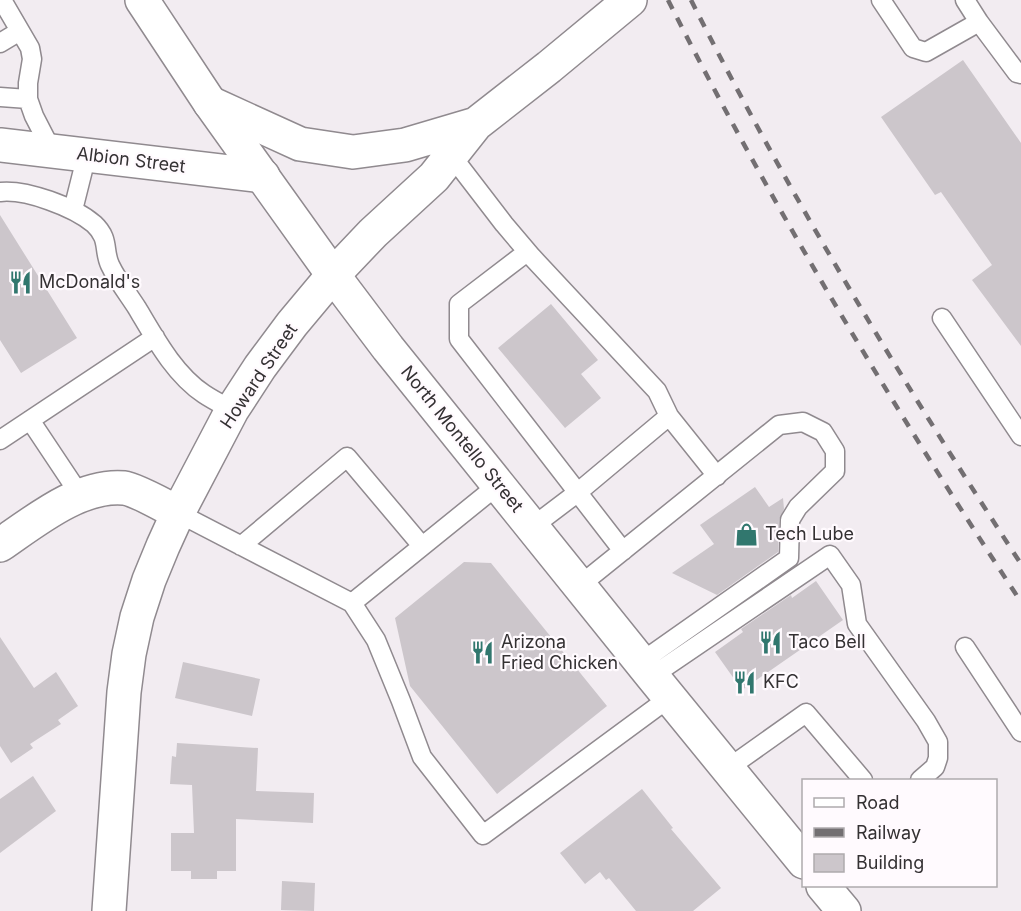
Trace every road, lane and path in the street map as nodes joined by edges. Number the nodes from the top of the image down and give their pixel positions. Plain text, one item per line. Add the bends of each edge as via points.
1 (2, 0) edge
2 (142, 0) edge
3 (630, 0) edge
4 (881, 0) edge
5 (965, 0) edge
6 (979, 22) junction
7 (11, 26) edge
8 (0, 43) edge
9 (1019, 73) edge
10 (0, 97) edge
11 (28, 99) junction
12 (210, 102) junction
13 (476, 124) junction
14 (0, 145) edge
15 (52, 151) junction
16 (87, 154) junction
17 (451, 155) junction
18 (263, 177) junction
19 (0, 192) edge
20 (73, 210) junction
21 (527, 252) junction
22 (333, 275) junction
23 (942, 318) dead end
24 (155, 337) junction
25 (232, 410) junction
26 (669, 416) junction
27 (30, 420) junction
28 (1021, 435) edge
29 (0, 440) edge
30 (717, 476) junction
31 (498, 485) junction
32 (577, 493) junction
33 (80, 495) junction
34 (178, 513) junction
35 (532, 527) junction
36 (0, 545) edge
37 (242, 546) junction
38 (422, 546) junction
39 (623, 551) junction
40 (579, 586) junction
41 (352, 603) junction
42 (964, 647) dead end
43 (654, 678) junction
44 (1021, 732) edge
45 (727, 769) junction
46 (862, 779) edge
47 (921, 779) edge
48 (802, 860) edge
49 (109, 911) edge

1 - 7 lane
2 - 12 main road, North Montello Street
3 - 13 main road, Howard Street
4 - 6 lane via 913,48 926,52
5 - 6 lane
6 - 9 lane
7 - 8 lane
7 - 11 lane via 30,48
10 - 11 lane
11 - 15 lane
12 - 13 main road via 300,144 353,152 405,145
12 - 18 main road, North Montello Street
13 - 17 main road, Howard Street
14 - 15 main road, Albion Street
15 - 16 main road, Albion Street
16 - 18 main road, Albion Street
16 - 20 lane
17 - 21 lane
17 - 22 main road, Howard Street via 434,177
18 - 22 main road, North Montello Street
19 - 20 lane via 24,193
20 - 24 lane via 105,239 109,264
21 - 26 lane via 657,391
21 - 32 lane via 459,304 459,339
22 - 25 main road, Howard Street via 292,324
22 - 31 main road, North Montello Street
23 - 28 lane
24 - 25 lane via 179,372 202,393
24 - 27 lane
25 - 34 main road, Howard Street
26 - 30 lane
26 - 32 lane
27 - 29 lane
27 - 33 lane
30 - 39 lane
30 - 43 lane via 779,425 802,422 823,432 835,451 836,471 798,507 790,520 789,558
31 - 35 main road, North Montello Street
31 - 38 lane
32 - 35 lane
32 - 39 lane
33 - 34 main road via 126,488
33 - 36 main road
34 - 37 lane
34 - 49 main road, Howard Street via 149,580 129,654
35 - 40 main road, North Montello Street
37 - 38 lane via 347,457
37 - 41 lane
38 - 41 lane
39 - 40 lane
40 - 43 main road, North Montello Street
41 - 43 lane via 376,640 422,757 483,835
42 - 44 lane
43 - 45 main road, North Montello Street
43 - 47 lane via 830,555 851,585 857,624 938,742 935,767
45 - 46 lane via 807,713
45 - 48 main road, North Montello Street

